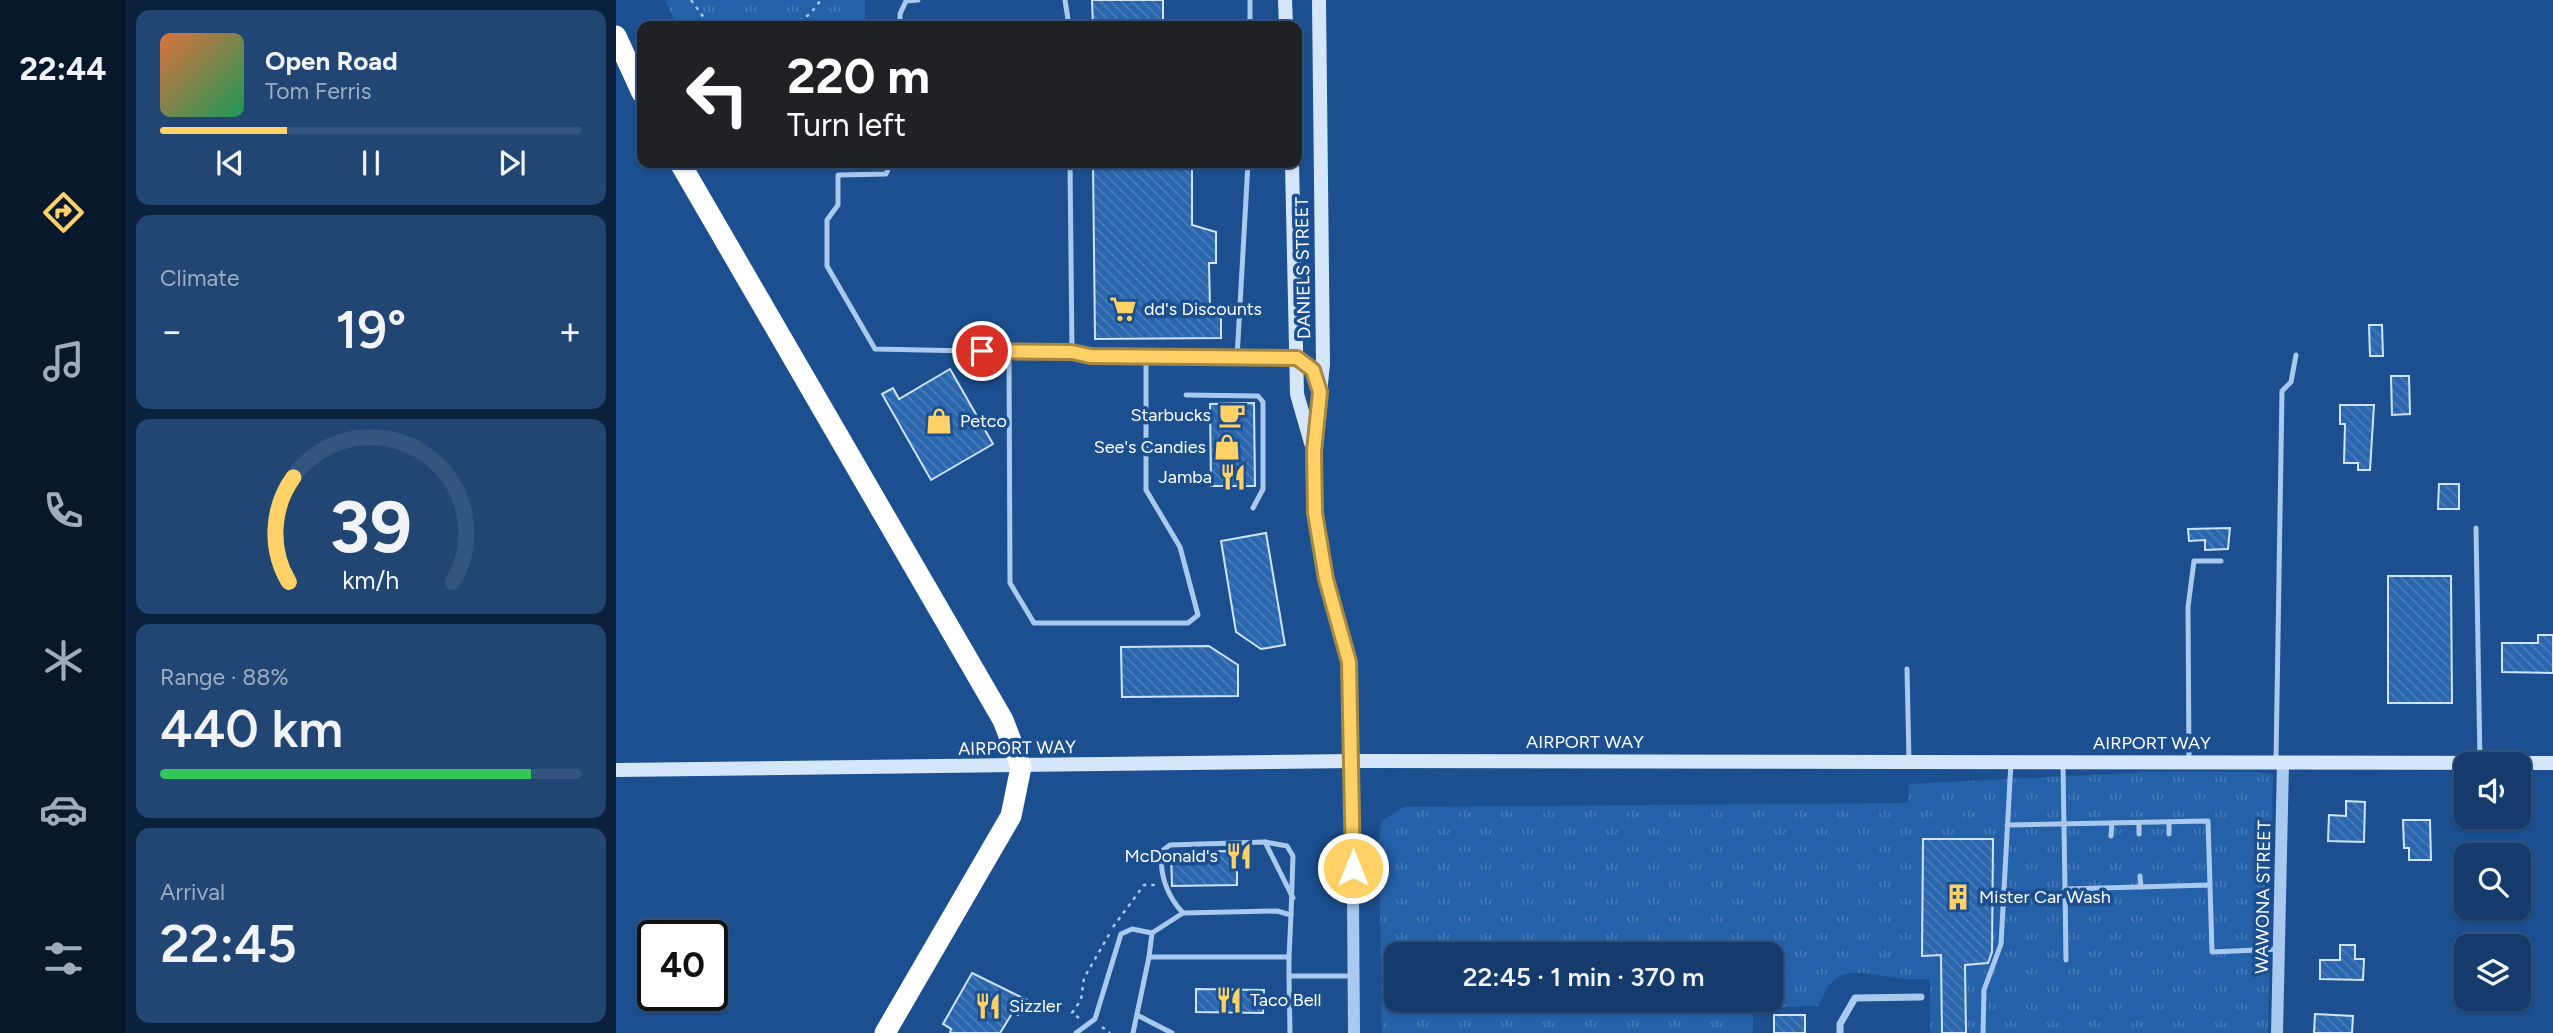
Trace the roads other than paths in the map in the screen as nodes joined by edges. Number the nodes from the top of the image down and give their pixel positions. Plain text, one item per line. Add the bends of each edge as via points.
1 (918, 0) edge
2 (1065, 0) edge
3 (1250, 0) edge
4 (1285, 0) edge
5 (1319, 0) edge
6 (900, 21) edge
7 (1068, 21) edge
8 (1250, 21) edge
9 (1286, 21) edge
10 (616, 36) edge
11 (637, 82) edge
12 (683, 168) edge
13 (889, 168) edge
14 (1070, 168) edge
15 (1248, 168) edge
16 (1292, 168) edge
17 (1009, 351) junction
18 (1072, 352) junction
19 (2296, 355) dead end
20 (1146, 357) junction
21 (1237, 358) junction
22 (1297, 358) junction
23 (1320, 392) junction
24 (1186, 394) dead end
25 (1314, 451) junction
26 (1253, 508) dead end
27 (2476, 528) dead end
28 (2221, 561) dead end
29 (1907, 669) dead end
30 (2480, 752) edge
31 (1352, 761) junction
32 (1909, 762) junction
33 (2011, 762) junction
34 (2063, 762) junction
35 (2189, 763) junction
36 (2280, 763) junction
37 (2454, 764) edge
38 (2531, 764) edge
39 (2553, 764) edge
40 (1021, 767) junction
41 (616, 770) edge
42 (2169, 822) junction
43 (2112, 823) junction
44 (2139, 823) junction
45 (2007, 825) junction
46 (2064, 826) junction
47 (2139, 834) dead end
48 (2169, 834) dead end
49 (2111, 836) dead end
50 (1265, 842) junction
51 (2140, 876) dead end
52 (2169, 876) dead end
53 (2112, 877) dead end
54 (2210, 885) junction
55 (2169, 886) junction
56 (2112, 887) junction
57 (2141, 887) junction
58 (2066, 889) junction
59 (1293, 898) junction
60 (1183, 912) junction
61 (1291, 915) junction
62 (1152, 933) junction
63 (2279, 949) junction
64 (1149, 957) junction
65 (1289, 957) junction
66 (2066, 960) dead end
67 (1289, 976) junction
68 (1354, 976) junction
69 (1921, 997) dead end
70 (1139, 1016) junction
71 (1159, 1030) edge
72 (1083, 1031) edge
73 (885, 1033) edge
74 (1076, 1033) edge
75 (1133, 1033) edge
76 (1172, 1033) edge
77 (1290, 1033) edge
78 (1354, 1033) edge
79 (1840, 1033) edge
80 (1983, 1033) edge
81 (2277, 1033) edge

1 - 6 lane via 906,1
2 - 7 lane
3 - 8 lane
4 - 9 main road
5 - 23 main road, DANIELS STREET
10 - 11 highway
12 - 40 highway via 1003,719
13 - 17 lane via 886,174 838,175 838,205 827,220 827,266 875,349
14 - 18 lane
15 - 21 lane
16 - 22 main road, DANIELS STREET
17 - 18 lane
17 - 20 lane via 1010,583 1034,623 1188,623 1198,615 1180,547 1146,490
18 - 20 lane
19 - 36 lane via 2291,382 2282,391
20 - 21 lane
21 - 22 lane
22 - 23 lane via 1313,370
22 - 25 main road, DANIELS STREET via 1297,394
23 - 25 main road, DANIELS STREET
24 - 26 lane via 1258,396 1263,402 1263,489
25 - 31 main road, DANIELS STREET via 1315,513 1326,579 1349,662
27 - 30 lane
28 - 35 lane via 2194,561 2188,607
29 - 32 lane
31 - 32 main road, AIRPORT WAY
31 - 40 main road, AIRPORT WAY
31 - 68 street, DANIELS STREET
32 - 33 main road, AIRPORT WAY
33 - 34 main road, AIRPORT WAY
33 - 45 lane
34 - 35 main road, AIRPORT WAY
34 - 46 lane
35 - 36 main road, AIRPORT WAY
36 - 37 main road, AIRPORT WAY
36 - 63 street, WAWONA STREET
38 - 39 main road, AIRPORT WAY
40 - 41 main road, AIRPORT WAY
40 - 73 highway via 1011,816
42 - 44 lane
42 - 48 lane
42 - 54 lane via 2208,821
43 - 44 lane
43 - 46 lane
43 - 49 lane
44 - 47 lane
45 - 46 lane
45 - 80 lane via 2001,944 1984,990
46 - 58 lane
50 - 59 lane
50 - 59 lane via 1287,846 1293,856
50 - 60 lane via 1170,845 1162,851 1160,864 1170,899
51 - 57 lane
52 - 55 lane
53 - 56 lane
54 - 55 lane
54 - 63 lane via 2212,952
55 - 57 lane
56 - 57 lane
56 - 58 lane
58 - 66 lane
59 - 61 lane
60 - 61 lane via 1277,911
60 - 62 lane
61 - 65 lane
62 - 64 lane
62 - 72 lane via 1132,929 1121,934 1095,1019
63 - 81 street, WAWONA STREET
64 - 65 lane
64 - 70 lane
65 - 67 lane
67 - 68 lane
67 - 77 lane
68 - 78 street, DANIELS STREET
69 - 79 street via 1855,998 1840,1024
70 - 71 lane
70 - 75 lane
71 - 76 lane
72 - 74 lane

